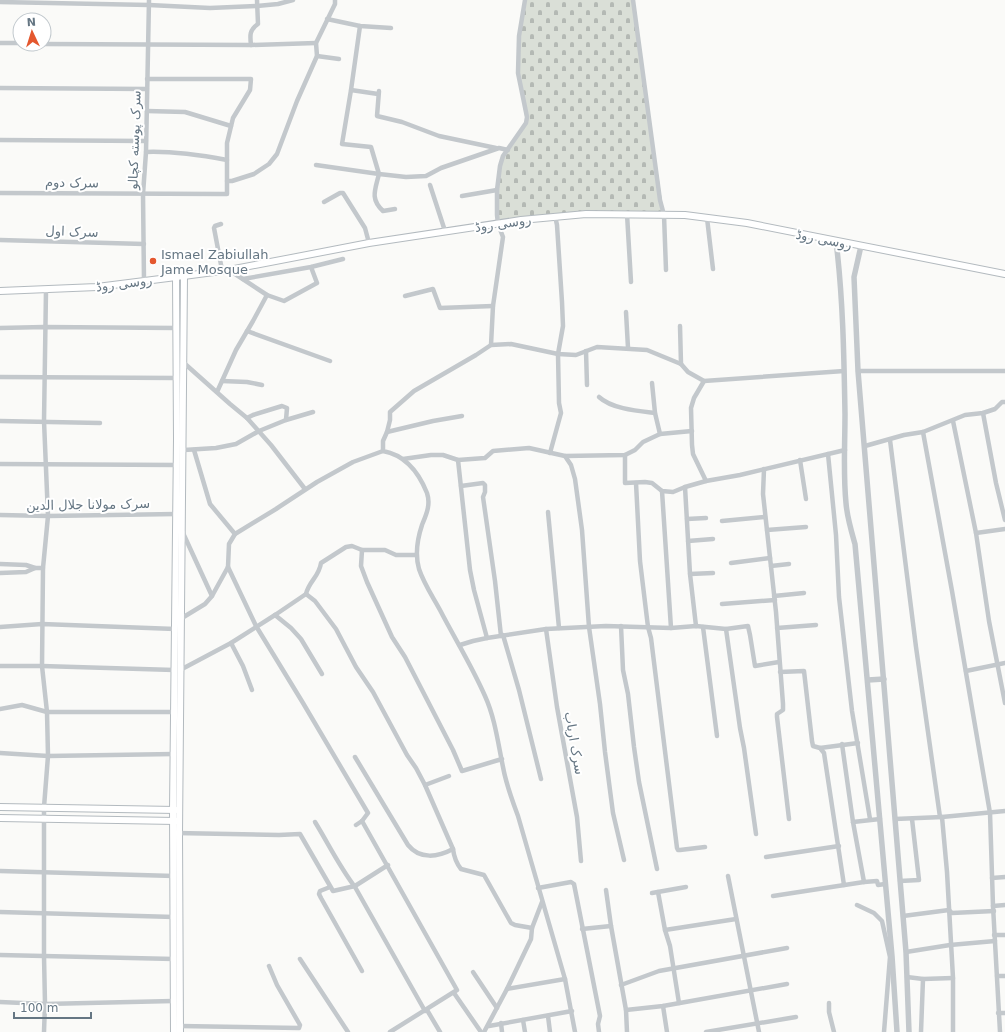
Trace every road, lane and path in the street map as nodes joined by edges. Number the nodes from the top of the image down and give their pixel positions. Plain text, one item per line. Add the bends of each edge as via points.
1 (256, 0) edge
2 (293, 0) edge
3 (335, 0) edge
4 (525, 0) edge
5 (633, 0) edge
6 (0, 2) edge
7 (149, 2) edge
8 (257, 6) junction
9 (327, 19) junction
10 (360, 26) junction
11 (391, 28) dead end
12 (0, 43) edge
13 (316, 43) junction
14 (12, 44) edge
15 (52, 44) edge
16 (148, 44) junction
17 (251, 45) junction
18 (317, 56) junction
19 (339, 59) dead end
20 (147, 79) junction
21 (0, 88) edge
22 (147, 89) junction
23 (351, 90) junction
24 (147, 111) junction
25 (231, 126) junction
26 (0, 140) edge
27 (146, 141) junction
28 (499, 148) junction
29 (508, 150) junction
30 (146, 152) junction
31 (227, 160) junction
32 (316, 165) dead end
33 (379, 174) junction
34 (227, 181) junction
35 (430, 185) dead end
36 (497, 190) junction
37 (0, 192) edge
38 (143, 194) junction
39 (462, 196) dead end
40 (324, 202) dead end
41 (395, 209) dead end
42 (627, 214) junction
43 (555, 216) junction
44 (664, 216) junction
45 (706, 218) junction
46 (221, 224) dead end
47 (498, 224) junction
48 (445, 232) junction
49 (0, 240) edge
50 (836, 241) junction
51 (370, 243) junction
52 (144, 244) junction
53 (861, 246) junction
54 (343, 260) dead end
55 (311, 267) junction
56 (713, 269) dead end
57 (222, 270) junction
58 (229, 270) junction
59 (666, 270) dead end
60 (1005, 274) edge
61 (184, 276) junction
62 (176, 277) junction
63 (243, 278) junction
64 (144, 281) junction
65 (631, 282) dead end
66 (46, 290) junction
67 (0, 291) edge
68 (267, 295) junction
69 (405, 296) dead end
70 (493, 306) junction
71 (626, 312) dead end
72 (680, 326) dead end
73 (44, 327) junction
74 (0, 328) edge
75 (176, 328) junction
76 (248, 331) junction
77 (491, 345) junction
78 (628, 348) junction
79 (586, 351) junction
80 (558, 354) junction
81 (330, 361) dead end
82 (184, 363) junction
83 (681, 364) junction
84 (844, 371) junction
85 (858, 371) junction
86 (1005, 371) edge
87 (0, 377) edge
88 (45, 377) junction
89 (176, 378) junction
90 (222, 381) junction
91 (704, 381) junction
92 (652, 383) dead end
93 (262, 385) dead end
94 (587, 385) dead end
95 (217, 392) junction
96 (599, 397) dead end
97 (1005, 402) edge
98 (313, 412) dead end
99 (983, 412) junction
100 (655, 413) junction
101 (462, 416) dead end
102 (248, 418) junction
103 (286, 420) junction
104 (0, 421) edge
105 (44, 421) junction
106 (953, 421) junction
107 (100, 423) dead end
108 (259, 431) junction
109 (692, 431) junction
110 (387, 432) junction
111 (923, 432) junction
112 (660, 434) junction
113 (890, 440) junction
114 (865, 446) junction
115 (184, 450) junction
116 (194, 450) junction
117 (845, 450) junction
118 (383, 451) junction
119 (550, 453) junction
120 (828, 454) junction
121 (625, 455) junction
122 (564, 456) junction
123 (403, 459) junction
124 (458, 460) junction
125 (800, 460) junction
126 (0, 464) edge
127 (46, 465) junction
128 (176, 465) junction
129 (764, 469) junction
130 (706, 481) junction
131 (636, 483) junction
132 (461, 486) junction
133 (685, 487) junction
134 (305, 489) junction
135 (662, 491) junction
136 (806, 499) dead end
137 (548, 512) dead end
138 (176, 514) junction
139 (0, 515) edge
140 (48, 516) junction
141 (765, 517) junction
142 (706, 518) dead end
143 (687, 519) junction
144 (1005, 520) edge
145 (722, 521) dead end
146 (176, 526) junction
147 (806, 527) dead end
148 (1005, 529) edge
149 (767, 530) junction
150 (183, 533) junction
151 (976, 533) junction
152 (235, 534) junction
153 (176, 539) junction
154 (713, 540) dead end
155 (688, 541) junction
156 (362, 550) junction
157 (416, 555) junction
158 (770, 558) junction
159 (731, 563) dead end
160 (0, 564) edge
161 (789, 564) dead end
162 (771, 566) junction
163 (228, 567) junction
164 (35, 568) junction
165 (42, 568) junction
166 (0, 573) edge
167 (713, 573) dead end
168 (690, 574) junction
169 (804, 593) dead end
170 (306, 594) junction
171 (212, 596) junction
172 (774, 598) junction
173 (722, 604) dead end
174 (275, 615) junction
175 (182, 618) junction
176 (42, 624) junction
177 (816, 625) dead end
178 (256, 626) junction
179 (589, 626) junction
180 (621, 626) junction
181 (696, 626) junction
182 (0, 627) edge
183 (648, 627) junction
184 (703, 627) junction
185 (559, 628) junction
186 (671, 628) junction
187 (777, 628) junction
188 (175, 629) junction
189 (546, 629) junction
190 (726, 629) junction
191 (502, 636) junction
192 (487, 638) junction
193 (231, 643) junction
194 (460, 645) junction
195 (779, 662) junction
196 (1005, 663) edge
197 (998, 664) junction
198 (0, 666) edge
199 (42, 666) junction
200 (182, 669) junction
201 (174, 670) junction
202 (966, 671) junction
203 (780, 672) junction
204 (322, 674) dead end
205 (884, 679) junction
206 (868, 680) junction
207 (252, 690) dead end
208 (1005, 703) edge
209 (0, 709) edge
210 (47, 712) junction
211 (174, 712) junction
212 (717, 736) dead end
213 (858, 743) junction
214 (842, 744) junction
215 (820, 748) junction
216 (0, 753) edge
217 (174, 754) junction
218 (48, 756) junction
219 (355, 757) dead end
220 (502, 759) junction
221 (449, 776) dead end
222 (541, 779) dead end
223 (425, 785) junction
224 (0, 807) edge
225 (44, 807) junction
226 (177, 810) junction
227 (1005, 811) edge
228 (990, 813) junction
229 (941, 817) junction
230 (0, 818) edge
231 (44, 818) junction
232 (789, 819) dead end
233 (870, 819) junction
234 (880, 819) junction
235 (895, 819) junction
236 (912, 819) junction
237 (177, 821) junction
238 (362, 821) junction
239 (315, 822) dead end
240 (852, 822) junction
241 (356, 825) dead end
242 (177, 833) junction
243 (756, 834) dead end
244 (839, 846) junction
245 (705, 847) dead end
246 (454, 849) junction
247 (766, 857) dead end
248 (624, 860) dead end
249 (581, 861) dead end
250 (388, 865) junction
251 (657, 869) dead end
252 (0, 871) edge
253 (44, 872) junction
254 (174, 876) junction
255 (728, 876) dead end
256 (1005, 876) edge
257 (992, 878) junction
258 (900, 881) junction
259 (864, 882) junction
260 (885, 884) junction
261 (844, 885) junction
262 (355, 886) junction
263 (330, 887) junction
264 (686, 887) dead end
265 (538, 888) junction
266 (606, 890) dead end
267 (658, 892) junction
268 (652, 893) dead end
269 (773, 896) dead end
270 (542, 902) junction
271 (857, 905) dead end
272 (1005, 905) edge
273 (993, 909) junction
274 (949, 910) junction
275 (0, 912) edge
276 (44, 913) junction
277 (903, 916) junction
278 (174, 917) junction
279 (736, 919) junction
280 (611, 926) junction
281 (532, 928) junction
282 (582, 929) junction
283 (665, 930) junction
284 (994, 935) junction
285 (1005, 935) edge
286 (995, 941) junction
287 (950, 945) junction
288 (787, 948) dead end
289 (906, 952) junction
290 (0, 955) edge
291 (44, 956) junction
292 (743, 956) junction
293 (174, 959) junction
294 (300, 959) dead end
295 (269, 966) dead end
296 (672, 968) junction
297 (362, 971) dead end
298 (473, 972) dead end
299 (997, 976) junction
300 (1005, 976) edge
301 (907, 977) junction
302 (953, 978) junction
303 (565, 979) junction
304 (923, 979) junction
305 (787, 984) dead end
306 (621, 985) junction
307 (507, 989) junction
308 (751, 990) junction
309 (454, 993) junction
310 (173, 1001) junction
311 (0, 1002) edge
312 (679, 1003) junction
313 (829, 1003) dead end
314 (45, 1004) junction
315 (663, 1006) junction
316 (498, 1008) junction
317 (426, 1010) junction
318 (626, 1010) junction
319 (572, 1011) junction
320 (998, 1013) junction
321 (1005, 1013) edge
322 (548, 1016) junction
323 (796, 1017) dead end
324 (523, 1020) junction
325 (501, 1023) junction
326 (757, 1024) junction
327 (489, 1026) junction
328 (180, 1029) edge
329 (398, 1030) edge
330 (44, 1032) edge
331 (174, 1032) edge
332 (348, 1032) edge
333 (390, 1032) edge
334 (440, 1032) edge
335 (481, 1032) edge
336 (484, 1032) edge
337 (502, 1032) edge
338 (525, 1032) edge
339 (550, 1032) edge
340 (575, 1032) edge
341 (599, 1032) edge
342 (627, 1032) edge
343 (667, 1032) edge
344 (706, 1032) edge
345 (758, 1032) edge
346 (834, 1032) edge
347 (884, 1032) edge
348 (897, 1032) edge
349 (909, 1032) edge
350 (920, 1032) edge
351 (953, 1032) edge
352 (1000, 1032) edge

1 - 8 street
2 - 8 street
3 - 9 street
4 - 29 street via 519,36 518,73 527,117
5 - 44 street
6 - 7 street
7 - 8 street via 210,8
7 - 16 street, سرک پوسته کچالو
8 - 17 street via 258,24 250,33
9 - 10 street
9 - 13 street
10 - 11 street
10 - 23 street
12 - 14 street
13 - 17 street
13 - 18 street
15 - 16 street
16 - 17 street
16 - 20 street, سرک پوسته کچالو
18 - 19 street
18 - 34 street via 277,154 269,164 254,174
20 - 22 street, سرک پوسته کچالو
20 - 25 street via 251,79 250,90
21 - 22 street
22 - 24 street, سرک پوسته کچالو
23 - 28 street via 378,92 377,116 439,136
23 - 33 street via 342,144 371,147
24 - 25 street via 185,112
24 - 27 street, سرک پوسته کچالو
25 - 31 street
26 - 27 street
27 - 30 street, سرک پوسته کچالو
28 - 29 street
28 - 33 street via 441,168 426,176
29 - 36 street via 500,166
30 - 31 street via 194,154
30 - 38 street, سرک پوسته کچالو
31 - 34 street
32 - 33 street
33 - 41 street via 375,200 383,211
34 - 38 street, سرک دوم via 227,194
35 - 48 street
36 - 39 street
36 - 47 street
37 - 38 street, سرک دوم
38 - 52 street, سرک پوسته کچالو
40 - 51 street via 343,193 365,228
42 - 43 main road, روسی روڈ
42 - 44 main road, روسی روڈ
42 - 65 street
43 - 47 main road, روسی روڈ
43 - 80 street via 563,326
44 - 45 main road, روسی روڈ
44 - 59 street
45 - 50 main road, روسی روڈ via 747,223
45 - 56 street
46 - 57 street via 214,228
47 - 48 main road, روسی روڈ
47 - 70 street via 503,237
48 - 51 main road, روسی روڈ
49 - 52 street, سرک اول
50 - 53 main road, روسی روڈ
50 - 84 street
51 - 58 main road, روسی روڈ
52 - 64 street, سرک پوسته کچالو
53 - 60 main road, روسی روڈ
53 - 85 street via 854,277
54 - 55 street
55 - 63 street
55 - 68 street via 316,284 284,301
57 - 58 main road, روسی روڈ
57 - 61 main road, روسی روڈ
58 - 63 street
61 - 62 main road, روسی روڈ
61 - 82 main road
62 - 64 main road, روسی روڈ
62 - 75 main road
63 - 68 street
64 - 66 main road, روسی روڈ
66 - 67 main road, روسی روڈ
66 - 73 street
68 - 76 street
69 - 70 street via 433,289 440,308
70 - 77 street
71 - 78 street
72 - 83 street
73 - 74 street
73 - 75 street
73 - 88 street
75 - 89 main road
76 - 81 street
76 - 90 street
77 - 80 street via 511,344
77 - 110 street via 414,391 390,412
78 - 79 street via 597,348
78 - 83 street via 647,350
79 - 80 street via 576,355
79 - 94 street
80 - 119 street via 561,413
82 - 95 street
82 - 115 main road
83 - 91 street via 688,372
84 - 91 street
84 - 117 street
85 - 86 street
85 - 114 street
87 - 88 street
88 - 89 street
88 - 105 street
89 - 128 main road
90 - 93 street
90 - 95 street
91 - 109 street via 691,408
92 - 100 street
95 - 102 street
96 - 100 street via 605,402
97 - 99 street
98 - 103 street
99 - 106 street via 965,415
99 - 144 street
100 - 112 street
101 - 110 street
102 - 103 street via 282,406 287,408
102 - 108 street
103 - 108 street
104 - 105 street
105 - 107 street
105 - 127 street
106 - 111 street
106 - 151 street
108 - 116 street via 236,444
108 - 134 street
109 - 112 street
109 - 130 street via 693,454
110 - 118 street via 382,441
111 - 113 street
111 - 202 street
112 - 121 street
113 - 114 street
113 - 229 street
114 - 205 street
115 - 116 street
115 - 150 main road
116 - 152 street via 210,504
117 - 120 street
117 - 206 street via 846,504 855,544
118 - 123 street
118 - 134 street via 353,462
119 - 122 street
119 - 124 street via 529,448 493,451 485,458
120 - 125 street
120 - 213 street via 839,597
121 - 122 street
121 - 131 street via 625,482
122 - 179 street via 571,465 575,479 582,530
123 - 124 street via 443,455
123 - 157 street via 420,480 427,495 428,511 418,539
124 - 132 street
125 - 129 street
125 - 136 street
126 - 127 street
127 - 128 street
127 - 140 street
128 - 138 main road
129 - 130 street
129 - 141 street
130 - 133 street
131 - 135 street via 652,483
131 - 183 street via 640,561
132 - 191 street via 482,483 484,485 483,497
132 - 192 street via 470,570
133 - 135 street via 673,492
133 - 143 street
134 - 152 street
135 - 186 street
137 - 185 street
138 - 140 street, سرک مولانا جلال الدین
138 - 146 main road
139 - 140 street, سرک مولانا جلال الدین
140 - 165 street
141 - 145 street
141 - 149 street
142 - 143 street
143 - 155 street
146 - 150 main road
146 - 153 main road
147 - 149 street
148 - 151 street
149 - 158 street
150 - 153 main road
150 - 171 street
150 - 175 main road
151 - 197 street
152 - 163 street via 229,544
153 - 188 main road
154 - 155 street
155 - 168 street
156 - 157 street via 384,550 396,556
156 - 170 street via 352,546 346,547 321,563 318,574
156 - 220 street via 361,566 392,638 405,657 462,771
157 - 194 street via 428,589
158 - 159 street
158 - 162 street
160 - 164 street
161 - 162 street
162 - 172 street
163 - 171 street
163 - 178 street
164 - 165 street
164 - 166 street via 26,572
165 - 176 street
167 - 168 street
168 - 181 street
169 - 172 street
170 - 174 street
170 - 223 street via 315,601 336,629
171 - 175 street via 205,604
172 - 173 street
172 - 187 street
174 - 178 street
174 - 204 street via 301,639
175 - 200 main road
176 - 182 street
176 - 188 street
176 - 199 street
177 - 187 street
178 - 193 street
178 - 238 street via 368,813
179 - 180 street
179 - 185 street
179 - 248 street via 613,813
180 - 183 street
180 - 251 street via 623,670 639,782
181 - 184 street
181 - 186 street
183 - 186 street
183 - 245 street via 677,848 680,850
184 - 190 street
184 - 212 street
185 - 189 street
187 - 195 street
188 - 201 main road
189 - 191 street
189 - 249 street, سرک ارباب via 577,817
190 - 195 street via 748,626 755,666
190 - 243 street
191 - 192 street
191 - 222 street via 519,690
192 - 194 street
193 - 200 street
193 - 207 street
194 - 220 street via 486,698
195 - 203 street
196 - 197 street
197 - 202 street
197 - 208 street
198 - 199 street
199 - 201 street
199 - 210 street
200 - 226 main road
201 - 211 main road
202 - 228 street
203 - 215 street via 804,671 813,746
203 - 232 street via 783,710 777,717
205 - 206 street
205 - 235 street
206 - 234 street
209 - 210 street via 22,705
210 - 211 street
210 - 218 street
211 - 217 main road
213 - 214 street
213 - 233 street
214 - 215 street
214 - 240 street
215 - 244 street via 824,753
216 - 218 street
217 - 218 street
217 - 226 main road
218 - 225 street
219 - 246 street via 414,852 430,857
220 - 265 street
221 - 223 street
223 - 246 street
224 - 225 main road
225 - 226 main road
225 - 231 street
226 - 237 main road
227 - 228 street
228 - 229 street
228 - 257 street
229 - 236 street
229 - 274 street
230 - 231 main road
231 - 237 main road
231 - 253 street
233 - 234 street
233 - 240 street
234 - 260 street
235 - 236 street
235 - 258 street
236 - 258 street via 919,880
237 - 242 main road
238 - 241 street
238 - 250 street
239 - 262 street
240 - 259 street
242 - 254 main road
242 - 263 street via 300,834
242 - 328 main road
244 - 247 street
244 - 261 street
246 - 281 street via 461,869 484,875 511,923
250 - 262 street
250 - 309 street via 457,990
252 - 253 street
253 - 254 street
253 - 276 street
254 - 278 main road
255 - 279 street
256 - 257 street
257 - 273 street
258 - 277 street
259 - 260 street via 877,881 878,884
259 - 261 street
260 - 348 street
261 - 269 street
262 - 263 street via 333,891
262 - 317 street
263 - 297 street via 319,894
264 - 267 street
265 - 270 street
265 - 282 street via 571,882 574,884
266 - 280 street
267 - 268 street
267 - 283 street
270 - 281 street
270 - 303 street
271 - 347 street via 874,913 882,921 890,957
272 - 273 street
273 - 274 street via 952,913
273 - 284 street
274 - 277 street
274 - 287 street
275 - 276 street
276 - 278 street
276 - 291 street
277 - 289 street
278 - 293 main road
279 - 283 street
279 - 292 street
280 - 282 street
280 - 306 street
281 - 307 street via 531,938
282 - 341 street via 600,1016
283 - 296 street via 670,946
284 - 285 street
284 - 286 street
286 - 287 street
286 - 299 street
287 - 289 street
287 - 302 street
288 - 292 street
289 - 301 street
290 - 291 street
291 - 293 street
291 - 314 street
292 - 296 street
292 - 308 street
293 - 310 main road
294 - 332 street
295 - 328 street via 300,1025 299,1028
296 - 306 street
296 - 312 street
298 - 316 street
299 - 300 street
299 - 320 street
301 - 304 street
301 - 349 street
302 - 304 street
302 - 351 street
303 - 307 street
303 - 319 street
304 - 350 street
305 - 308 street
306 - 318 street
307 - 316 street
308 - 312 street
308 - 326 street
309 - 317 street
309 - 335 street
310 - 314 street
310 - 331 main road
311 - 314 street
312 - 315 street
313 - 346 street
314 - 330 street
315 - 318 street
315 - 343 street
316 - 327 street
317 - 329 street
317 - 334 street
318 - 342 street
319 - 322 street
319 - 340 street
320 - 321 street
320 - 352 street
322 - 324 street
322 - 339 street
323 - 326 street
324 - 325 street
324 - 338 street
325 - 327 street
325 - 337 street
326 - 344 street
326 - 345 street
327 - 336 street
329 - 333 street

